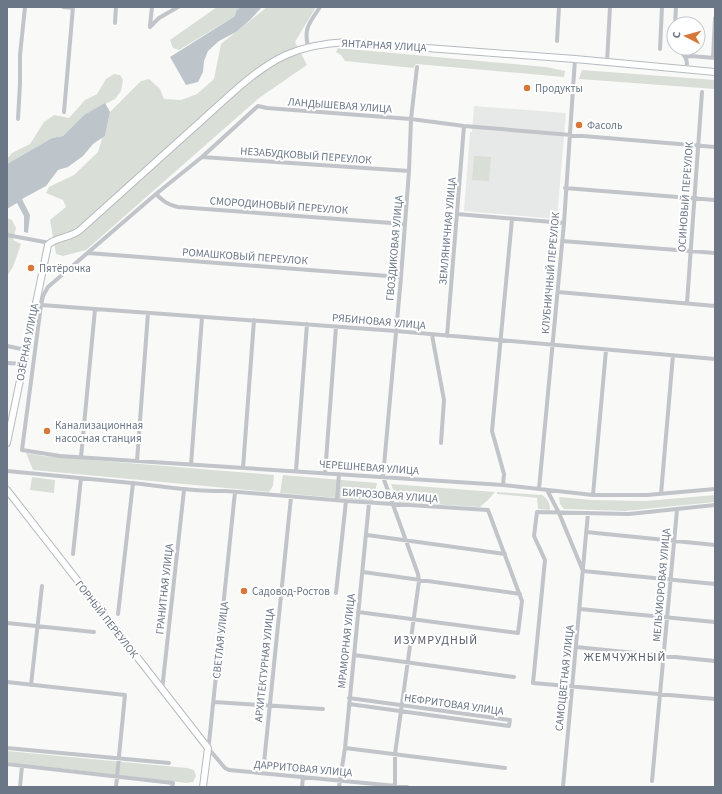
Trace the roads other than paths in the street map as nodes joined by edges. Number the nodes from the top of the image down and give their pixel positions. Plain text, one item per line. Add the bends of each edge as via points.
1 (25, 7) edge
2 (63, 7) edge
3 (116, 7) edge
4 (152, 7) edge
5 (178, 7) edge
6 (320, 7) edge
7 (559, 7) edge
8 (610, 7) edge
9 (662, 7) edge
10 (73, 8) edge
11 (715, 18) edge
12 (115, 23) dead end
13 (557, 41) dead end
14 (308, 46) junction
15 (660, 49) dead end
16 (686, 57) joint
17 (714, 58) edge
18 (575, 59) junction
19 (607, 62) junction
20 (417, 67) dead end
21 (686, 69) junction
22 (715, 72) edge
23 (702, 92) dead end
24 (64, 112) dead end
25 (18, 119) dead end
26 (411, 119) junction
27 (464, 126) junction
28 (569, 135) junction
29 (698, 145) junction
30 (715, 147) edge
31 (202, 156) junction
32 (409, 171) junction
33 (565, 188) junction
34 (156, 194) junction
35 (694, 198) junction
36 (715, 200) edge
37 (457, 214) junction
38 (512, 219) junction
39 (564, 223) junction
40 (405, 224) junction
41 (7, 235) edge
42 (562, 241) junction
43 (50, 243) junction
44 (690, 251) junction
45 (88, 253) junction
46 (715, 253) edge
47 (401, 277) junction
48 (558, 292) junction
49 (686, 303) junction
50 (41, 305) junction
51 (715, 306) edge
52 (95, 309) junction
53 (148, 313) junction
54 (202, 317) junction
55 (254, 320) junction
56 (307, 324) junction
57 (336, 327) junction
58 (396, 331) junction
59 (432, 335) junction
60 (447, 336) junction
61 (501, 341) junction
62 (554, 345) junction
63 (7, 346) edge
64 (26, 350) junction
65 (606, 350) junction
66 (673, 355) junction
67 (715, 359) edge
68 (7, 363) edge
69 (23, 364) junction
70 (7, 443) edge
71 (441, 443) dead end
72 (22, 450) joint
73 (81, 457) junction
74 (137, 461) junction
75 (191, 465) junction
76 (243, 468) junction
77 (7, 471) edge
78 (296, 472) junction
79 (326, 474) junction
80 (339, 474) junction
81 (383, 477) junction
82 (81, 478) junction
83 (133, 483) junction
84 (503, 485) junction
85 (539, 489) junction
86 (715, 489) edge
87 (7, 490) edge
88 (184, 490) junction
89 (547, 490) junction
90 (236, 492) junction
91 (661, 494) junction
92 (593, 495) junction
93 (291, 496) junction
94 (336, 500) junction
95 (346, 501) junction
96 (370, 503) junction
97 (393, 504) junction
98 (715, 505) edge
99 (677, 510) junction
100 (559, 513) junction
101 (588, 513) junction
102 (586, 532) junction
103 (367, 535) junction
104 (405, 540) junction
105 (674, 541) junction
106 (715, 545) edge
107 (73, 554) dead end
108 (505, 554) junction
109 (583, 571) junction
110 (363, 572) junction
111 (670, 580) junction
112 (419, 581) junction
113 (715, 584) edge
114 (42, 586) dead end
115 (336, 593) dead end
116 (520, 594) junction
117 (580, 608) junction
118 (358, 612) junction
119 (118, 614) dead end
120 (667, 618) junction
121 (413, 620) junction
122 (715, 622) edge
123 (7, 623) edge
124 (38, 626) junction
125 (94, 632) dead end
126 (576, 647) junction
127 (354, 655) junction
128 (663, 656) junction
129 (715, 661) edge
130 (407, 662) junction
131 (514, 677) dead end
132 (7, 682) edge
133 (31, 685) junction
134 (572, 687) junction
135 (162, 690) junction
136 (660, 694) junction
137 (349, 698) junction
138 (715, 699) edge
139 (214, 702) junction
140 (348, 704) junction
141 (401, 705) junction
142 (270, 706) junction
143 (323, 709) dead end
144 (400, 711) junction
145 (7, 748) edge
146 (208, 748) junction
147 (345, 748) junction
148 (395, 754) junction
149 (119, 758) junction
150 (169, 763) dead end
151 (264, 763) dead end
152 (7, 764) edge
153 (22, 766) junction
154 (505, 768) dead end
155 (117, 777) junction
156 (303, 777) junction
157 (340, 780) junction
158 (652, 781) dead end
159 (173, 785) edge
160 (374, 785) edge
161 (395, 786) junction
162 (20, 787) edge
163 (116, 787) edge
164 (203, 787) edge
165 (302, 787) edge
166 (339, 787) edge
167 (407, 787) edge
168 (563, 787) edge

1 - 25 street
2 - 10 street
3 - 12 street
4 - 5 street via 150,27 159,18
6 - 14 street via 306,28
7 - 13 street
8 - 19 street
9 - 15 street
10 - 24 street
11 - 17 street
14 - 18 street, ЯНТАРНАЯ УЛИЦА via 347,42
14 - 43 street, ЯНТАРНАЯ УЛИЦА via 270,64 239,87 80,230 72,236
16 - 17 street
16 - 21 street
18 - 19 street, ЯНТАРНАЯ УЛИЦА
18 - 28 street, КЛУБНИЧНЫЙ ПЕРЕУЛОК
19 - 21 street, ЯНТАРНАЯ УЛИЦА
20 - 26 street, ГВОЗДИКОВАЯ УЛИЦА
21 - 22 street, ЯНТАРНАЯ УЛИЦА
23 - 29 street, ОСИНОВЫЙ ПЕРЕУЛОК
26 - 27 street, ЛАНДЫШЕВАЯ УЛИЦА
26 - 31 street, ЛАНДЫШЕВАЯ УЛИЦА via 258,106
26 - 32 street, ГВОЗДИКОВАЯ УЛИЦА
27 - 28 street, ЛАНДЫШЕВАЯ УЛИЦА
27 - 37 street, ЗЕМЛЯНИЧНАЯ УЛИЦА
28 - 29 street, ЛАНДЫШЕВАЯ УЛИЦА
28 - 33 street, КЛУБНИЧНЫЙ ПЕРЕУЛОК
29 - 30 street, ЛАНДЫШЕВАЯ УЛИЦА
29 - 35 street, ОСИНОВЫЙ ПЕРЕУЛОК
31 - 32 street, НЕЗАБУДКОВЫЙ ПЕРЕУЛОК
31 - 34 street, ЛАНДЫШЕВАЯ УЛИЦА
32 - 40 street, ГВОЗДИКОВАЯ УЛИЦА
33 - 35 street
33 - 39 street, КЛУБНИЧНЫЙ ПЕРЕУЛОК
34 - 40 street, СМОРОДИНОВЫЙ ПЕРЕУЛОК via 171,206 178,207
34 - 45 street, ЛАНДЫШЕВАЯ УЛИЦА
35 - 36 street
35 - 44 street, ОСИНОВЫЙ ПЕРЕУЛОК
37 - 38 street
37 - 60 street, ЗЕМЛЯНИЧНАЯ УЛИЦА
38 - 39 street
38 - 61 street
39 - 42 street, КЛУБНИЧНЫЙ ПЕРЕУЛОК
40 - 47 street, ГВОЗДИКОВАЯ УЛИЦА
41 - 43 street
42 - 44 street
42 - 48 street, КЛУБНИЧНЫЙ ПЕРЕУЛОК
43 - 64 street, ОЗЁРНАЯ УЛИЦА via 46,248
44 - 46 street
44 - 49 street, ОСИНОВЫЙ ПЕРЕУЛОК
45 - 47 street, РОМАШКОВЫЙ ПЕРЕУЛОК
45 - 50 street, ЛАНДЫШЕВАЯ УЛИЦА via 48,287
47 - 58 street, ГВОЗДИКОВАЯ УЛИЦА
48 - 49 street
48 - 62 street, КЛУБНИЧНЫЙ ПЕРЕУЛОК
49 - 51 street
50 - 52 street, РЯБИНОВАЯ УЛИЦА
50 - 72 street, ЛАНДЫШЕВАЯ УЛИЦА
52 - 53 street, РЯБИНОВАЯ УЛИЦА
52 - 73 street
53 - 54 street, РЯБИНОВАЯ УЛИЦА
53 - 74 street
54 - 55 street, РЯБИНОВАЯ УЛИЦА
54 - 75 street
55 - 56 street, РЯБИНОВАЯ УЛИЦА
55 - 76 street
56 - 57 street, РЯБИНОВАЯ УЛИЦА
56 - 78 street
57 - 58 street, РЯБИНОВАЯ УЛИЦА
57 - 79 street
58 - 59 street, РЯБИНОВАЯ УЛИЦА
58 - 81 street, ГВОЗДИКОВАЯ УЛИЦА
59 - 60 street, РЯБИНОВАЯ УЛИЦА
59 - 71 street via 444,400
60 - 61 street, РЯБИНОВАЯ УЛИЦА
61 - 62 street, РЯБИНОВАЯ УЛИЦА
61 - 84 street via 492,431 504,474
62 - 65 street, РЯБИНОВАЯ УЛИЦА
62 - 85 street, КЛУБНИЧНЫЙ ПЕРЕУЛОК
63 - 64 street
64 - 69 street, ОЗЁРНАЯ УЛИЦА
65 - 66 street, РЯБИНОВАЯ УЛИЦА
65 - 92 street
66 - 67 street, РЯБИНОВАЯ УЛИЦА
66 - 91 street
68 - 69 street
69 - 70 street, ОЗЁРНАЯ УЛИЦА
72 - 73 street, ЧЕРЕШНЕВАЯ УЛИЦА
73 - 74 street, ЧЕРЕШНЕВАЯ УЛИЦА
74 - 75 street, ЧЕРЕШНЕВАЯ УЛИЦА
75 - 76 street, ЧЕРЕШНЕВАЯ УЛИЦА
76 - 78 street, ЧЕРЕШНЕВАЯ УЛИЦА
77 - 82 street, БИРЮЗОВАЯ УЛИЦА
78 - 79 street, ЧЕРЕШНЕВАЯ УЛИЦА
79 - 80 street, ЧЕРЕШНЕВАЯ УЛИЦА
80 - 81 street, ЧЕРЕШНЕВАЯ УЛИЦА
80 - 94 street
81 - 84 street, ЧЕРЕШНЕВАЯ УЛИЦА
81 - 97 street
82 - 83 street, БИРЮЗОВАЯ УЛИЦА
82 - 107 street
83 - 88 street, БИРЮЗОВАЯ УЛИЦА
83 - 119 street
84 - 85 street, ЧЕРЕШНЕВАЯ УЛИЦА
85 - 89 street, ЧЕРЕШНЕВАЯ УЛИЦА
86 - 91 street, ЧЕРЕШНЕВАЯ УЛИЦА
87 - 135 street, ГОРНЫЙ ПЕРЕУЛОК
88 - 90 street, БИРЮЗОВАЯ УЛИЦА
88 - 135 street, ГРАНИТНАЯ УЛИЦА
89 - 92 street, ЧЕРЕШНЕВАЯ УЛИЦА
89 - 100 street, САМОЦВЕТНАЯ УЛИЦА
90 - 93 street, БИРЮЗОВАЯ УЛИЦА
90 - 139 street, СВЕТЛАЯ УЛИЦА
91 - 92 street, ЧЕРЕШНЕВАЯ УЛИЦА
93 - 94 street, БИРЮЗОВАЯ УЛИЦА
93 - 142 street, АРХИТЕКТУРНАЯ УЛИЦА
94 - 95 street, БИРЮЗОВАЯ УЛИЦА
95 - 96 street, БИРЮЗОВАЯ УЛИЦА
95 - 115 street
96 - 97 street, БИРЮЗОВАЯ УЛИЦА
96 - 103 street, МРАМОРНАЯ УЛИЦА
97 - 104 street
97 - 108 street, БИРЮЗОВАЯ УЛИЦА via 488,510
98 - 99 street
99 - 101 street via 629,514
99 - 105 street, МЕЛЬХИОРОВАЯ УЛИЦА
100 - 101 street
100 - 109 street, САМОЦВЕТНАЯ УЛИЦА
100 - 134 street via 537,512 534,536 545,560 533,683
101 - 102 street, САМОЦВЕТНАЯ УЛИЦА
102 - 105 street
102 - 109 street, САМОЦВЕТНАЯ УЛИЦА
103 - 104 street
103 - 110 street, МРАМОРНАЯ УЛИЦА
104 - 108 street
104 - 112 street
105 - 106 street
105 - 111 street, МЕЛЬХИОРОВАЯ УЛИЦА
108 - 116 street
109 - 111 street
109 - 117 street, САМОЦВЕТНАЯ УЛИЦА
110 - 112 street
110 - 118 street, МРАМОРНАЯ УЛИЦА
111 - 113 street
111 - 120 street, МЕЛЬХИОРОВАЯ УЛИЦА
112 - 116 street
112 - 121 street
114 - 124 street
116 - 121 street via 522,601 518,633
117 - 120 street
117 - 126 street, САМОЦВЕТНАЯ УЛИЦА
118 - 121 street
118 - 127 street, МРАМОРНАЯ УЛИЦА
120 - 122 street
120 - 128 street, МЕЛЬХИОРОВАЯ УЛИЦА
121 - 130 street
123 - 124 street
124 - 125 street
124 - 133 street
126 - 128 street
126 - 134 street, САМОЦВЕТНАЯ УЛИЦА
127 - 130 street
127 - 137 street, МРАМОРНАЯ УЛИЦА
128 - 129 street
128 - 136 street, МЕЛЬХИОРОВАЯ УЛИЦА
130 - 131 street
130 - 141 street
132 - 133 street
133 - 149 street via 125,695
134 - 136 street
134 - 168 street, САМОЦВЕТНАЯ УЛИЦА
135 - 146 street, ГОРНЫЙ ПЕРЕУЛОК
136 - 138 street
136 - 158 street, МЕЛЬХИОРОВАЯ УЛИЦА
137 - 140 street, МРАМОРНАЯ УЛИЦА
137 - 141 street, НЕФРИТОВАЯ УЛИЦА
139 - 142 street
139 - 146 street, СВЕТЛАЯ УЛИЦА
140 - 144 street, НЕФРИТОВАЯ УЛИЦА
140 - 147 street, МРАМОРНАЯ УЛИЦА
141 - 144 street
141 - 144 street, НЕФРИТОВАЯ УЛИЦА via 510,720 509,726
142 - 143 street
142 - 151 street, АРХИТЕКТУРНАЯ УЛИЦА
144 - 148 street
145 - 149 street
146 - 156 street, ДАРРИТОВАЯ УЛИЦА via 229,770
146 - 164 street, СВЕТЛАЯ УЛИЦА
147 - 148 street
147 - 157 street, МРАМОРНАЯ УЛИЦА
148 - 154 street
148 - 161 street
149 - 150 street
149 - 155 street
152 - 153 street
153 - 155 street
153 - 162 street
155 - 159 street
155 - 163 street
156 - 157 street, ДАРРИТОВАЯ УЛИЦА
156 - 165 street
157 - 160 street, ДАРРИТОВАЯ УЛИЦА
157 - 166 street, МРАМОРНАЯ УЛИЦА
160 - 161 street, ДАРРИТОВАЯ УЛИЦА
161 - 167 street, ДАРРИТОВАЯ УЛИЦА

